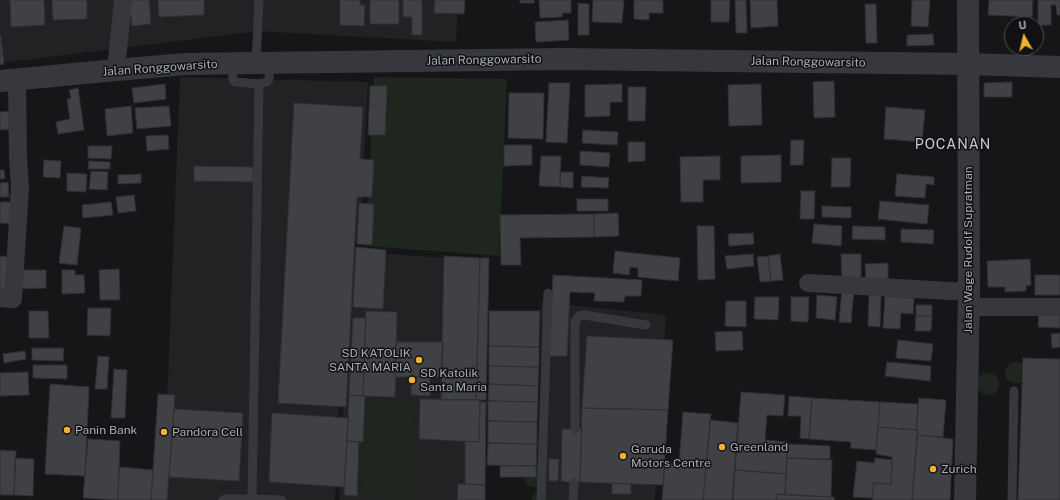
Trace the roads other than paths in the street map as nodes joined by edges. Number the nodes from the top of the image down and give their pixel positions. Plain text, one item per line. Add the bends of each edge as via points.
1 (123, 0) edge
2 (259, 0) edge
3 (968, 0) edge
4 (968, 64) junction
5 (1060, 67) edge
6 (116, 70) junction
7 (262, 70) junction
8 (9, 81) edge
9 (808, 283) dead end
10 (548, 293) dead end
11 (0, 298) edge
12 (969, 299) junction
13 (1060, 306) edge
14 (646, 325) dead end
15 (1014, 392) dead end
16 (575, 429) dead end
17 (574, 482) dead end
18 (252, 499) junction
19 (223, 500) edge
20 (282, 500) edge
21 (541, 500) edge
22 (573, 500) edge
23 (965, 500) edge
24 (1012, 500) edge

1 - 6 street
2 - 7 lane
3 - 4 street, Jalan Wage Rudolf Supratman
4 - 5 street, Jalan Ronggowarsito
4 - 7 street, Jalan Ronggowarsito via 563,59
4 - 12 street, Jalan Wage Rudolf Supratman
6 - 7 street, Jalan Ronggowarsito via 232,63
6 - 8 street, Jalan Ronggowarsito
7 - 18 lane
8 - 11 street via 20,188 13,299
9 - 12 street
10 - 21 lane
12 - 13 street
12 - 23 street, Jalan Wage Rudolf Supratman
14 - 16 lane via 579,316 575,322
15 - 24 lane
17 - 22 lane
18 - 19 lane
18 - 20 lane

